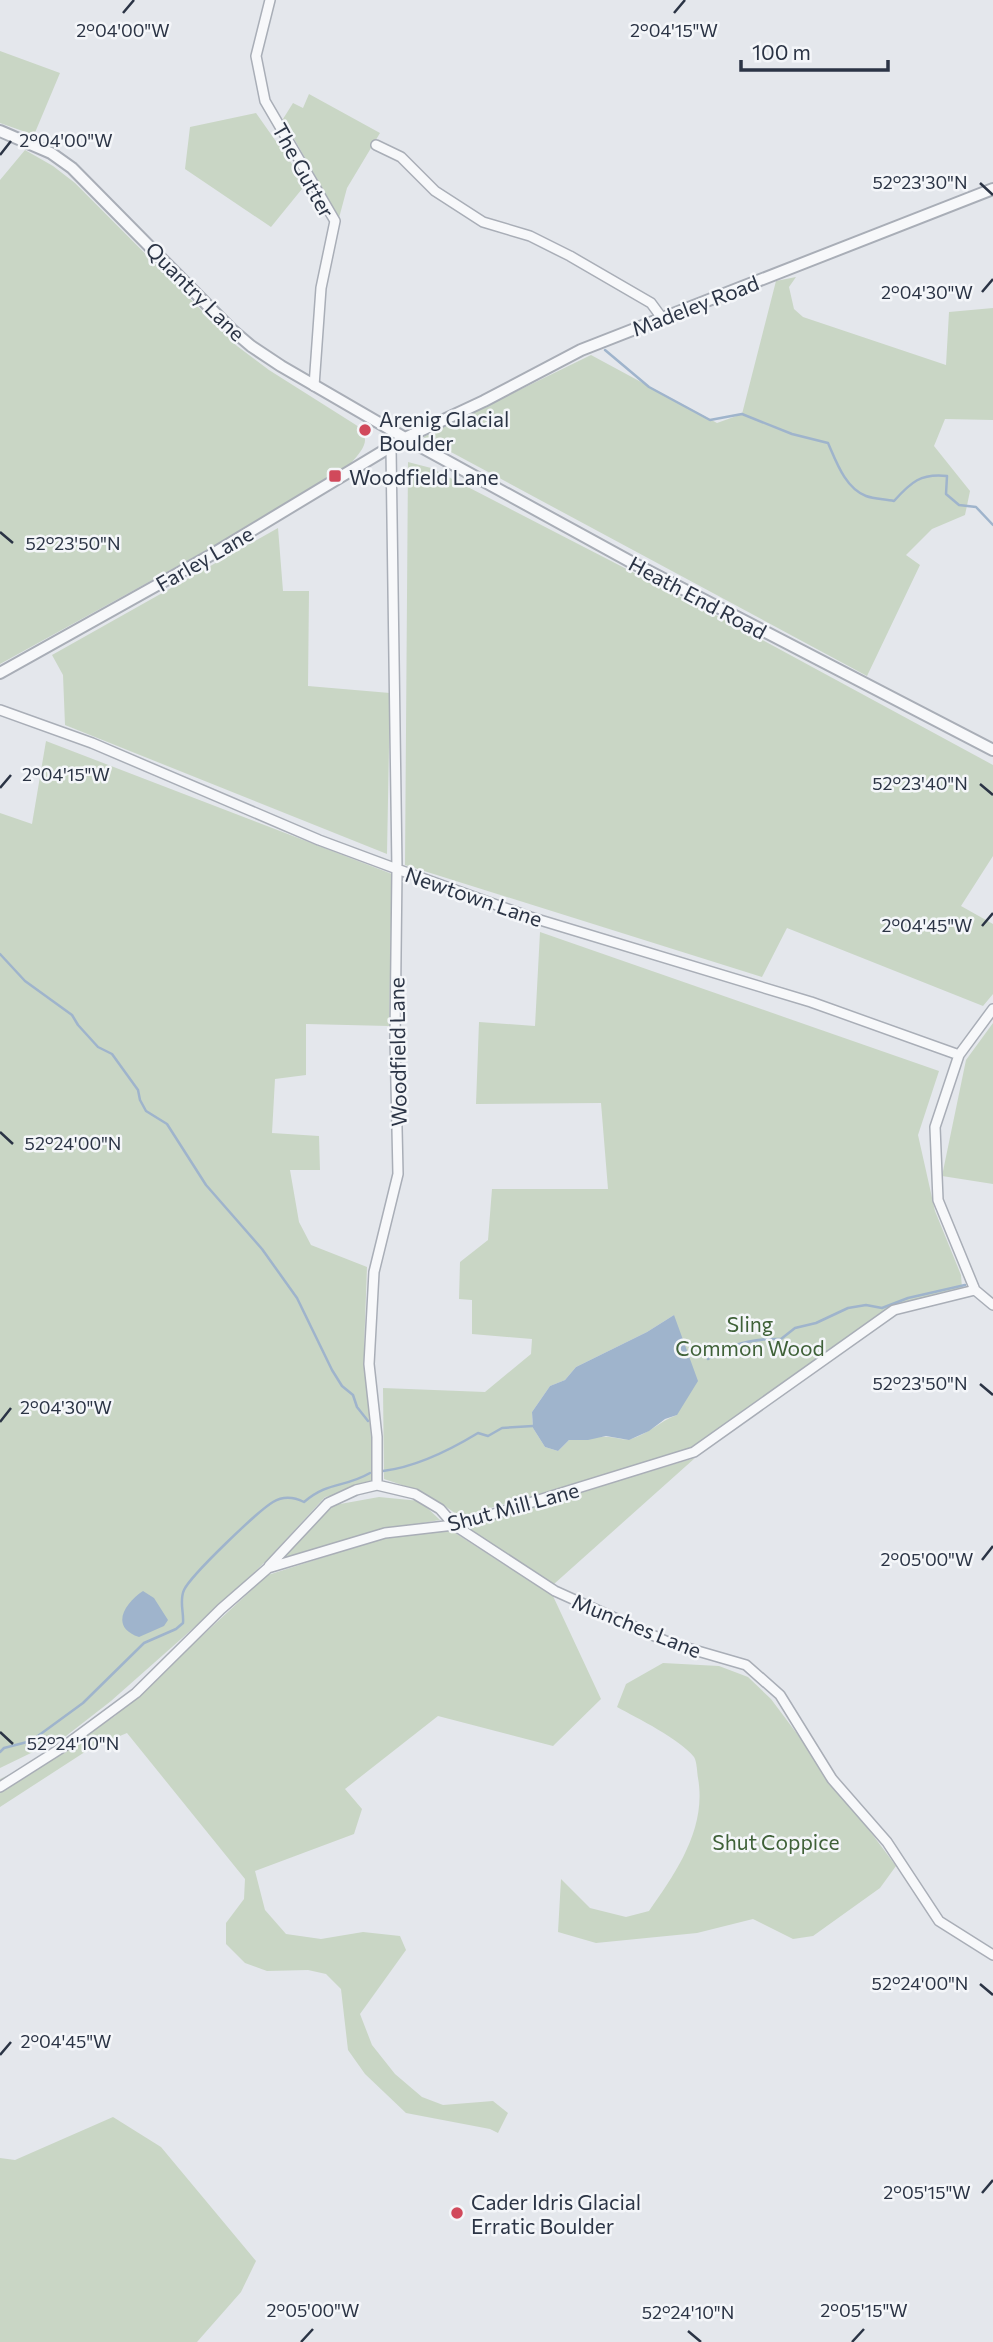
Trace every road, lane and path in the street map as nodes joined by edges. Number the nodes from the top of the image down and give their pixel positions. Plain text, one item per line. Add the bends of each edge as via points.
1 (270, 0) edge
2 (0, 131) edge
3 (376, 145) dead end
4 (993, 189) edge
5 (662, 318) junction
6 (314, 386) junction
7 (405, 438) junction
8 (391, 448) junction
9 (0, 673) edge
10 (0, 710) edge
11 (993, 750) edge
12 (397, 869) junction
13 (993, 1009) edge
14 (959, 1055) junction
15 (975, 1290) junction
16 (993, 1305) edge
17 (377, 1485) junction
18 (454, 1525) junction
19 (268, 1568) junction
20 (0, 1787) edge
21 (993, 1955) edge

1 - 6 street, The Gutter via 256,56 265,101 335,221 321,288
2 - 6 street, Quantry Lane via 72,167 231,329
3 - 5 street via 401,157 435,191 483,222 530,236 570,256 651,303
4 - 5 street, Madeley Road
5 - 7 street, Madeley Road via 581,350
6 - 7 street, Quantry Lane
7 - 8 street, Farley Lane
7 - 11 street, Heath End Road via 631,562
8 - 9 street, Farley Lane
8 - 12 street, Woodfield Lane
10 - 12 street, Newtown Lane via 92,743
12 - 14 street, Newtown Lane via 530,917 811,1002
12 - 17 street, Woodfield Lane via 398,1174 373,1272 369,1364
13 - 14 street
14 - 15 street via 935,1127 937,1200
15 - 16 street
15 - 18 street, Shut Mill Lane via 894,1310 694,1452
17 - 18 street via 415,1494 440,1509
17 - 19 street via 328,1503
18 - 19 street, Shut Mill Lane via 385,1533
18 - 21 street, Munches Lane via 555,1591 670,1643 746,1665 780,1695 832,1779 887,1842 939,1921
19 - 20 street, Shut Mill Lane via 136,1693

